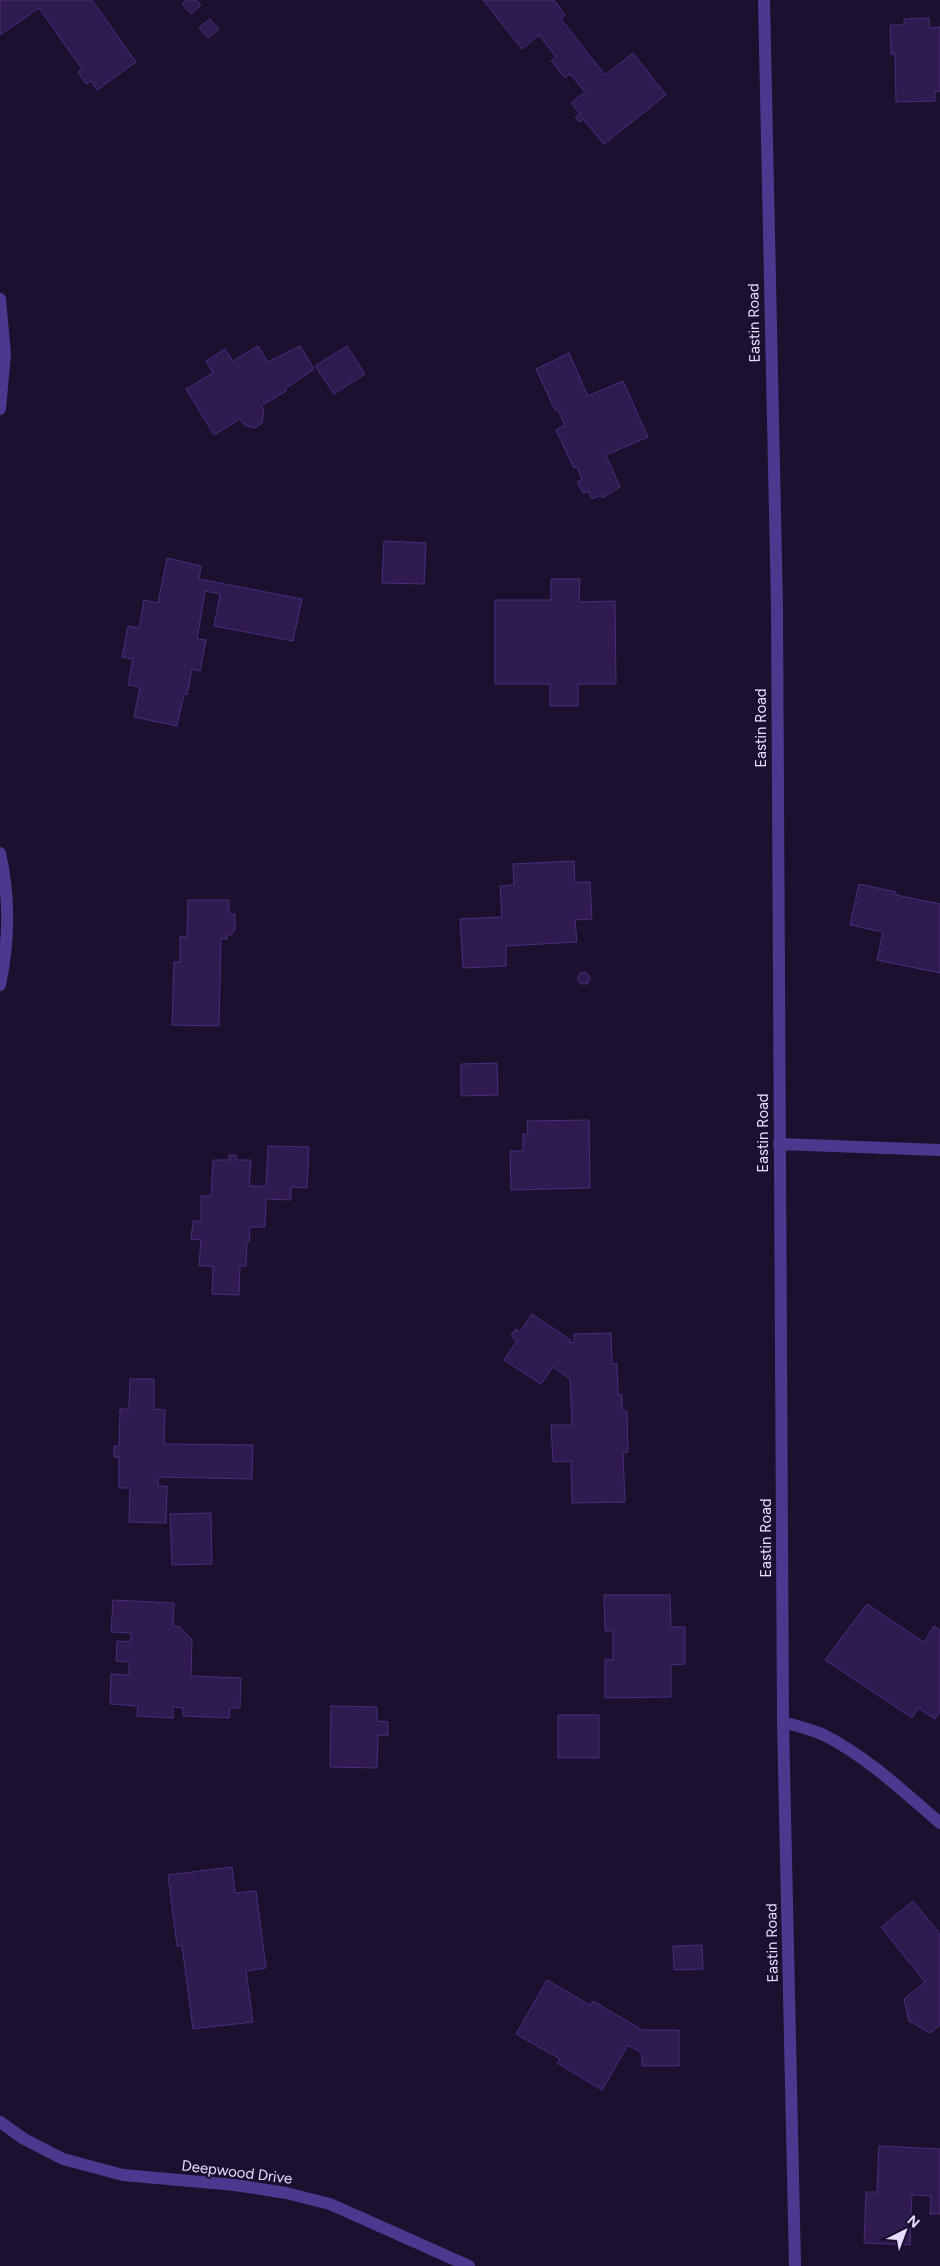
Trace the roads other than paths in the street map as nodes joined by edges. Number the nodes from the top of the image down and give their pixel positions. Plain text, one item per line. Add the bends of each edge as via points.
1 (764, 0) edge
2 (0, 299) edge
3 (0, 409) edge
4 (0, 853) edge
5 (0, 985) edge
6 (779, 1144) junction
7 (940, 1150) edge
8 (784, 1722) junction
9 (940, 1823) edge
10 (0, 2122) edge
11 (469, 2266) edge
12 (795, 2266) edge

1 - 6 street, Eastin Road via 777,607
2 - 3 street via 5,354
4 - 5 street via 7,914
6 - 7 street
6 - 8 street, Eastin Road
8 - 9 street via 822,1734 853,1752
8 - 12 street, Eastin Road
10 - 11 street, Deepwood Drive via 63,2159 124,2175 235,2185 330,2204

